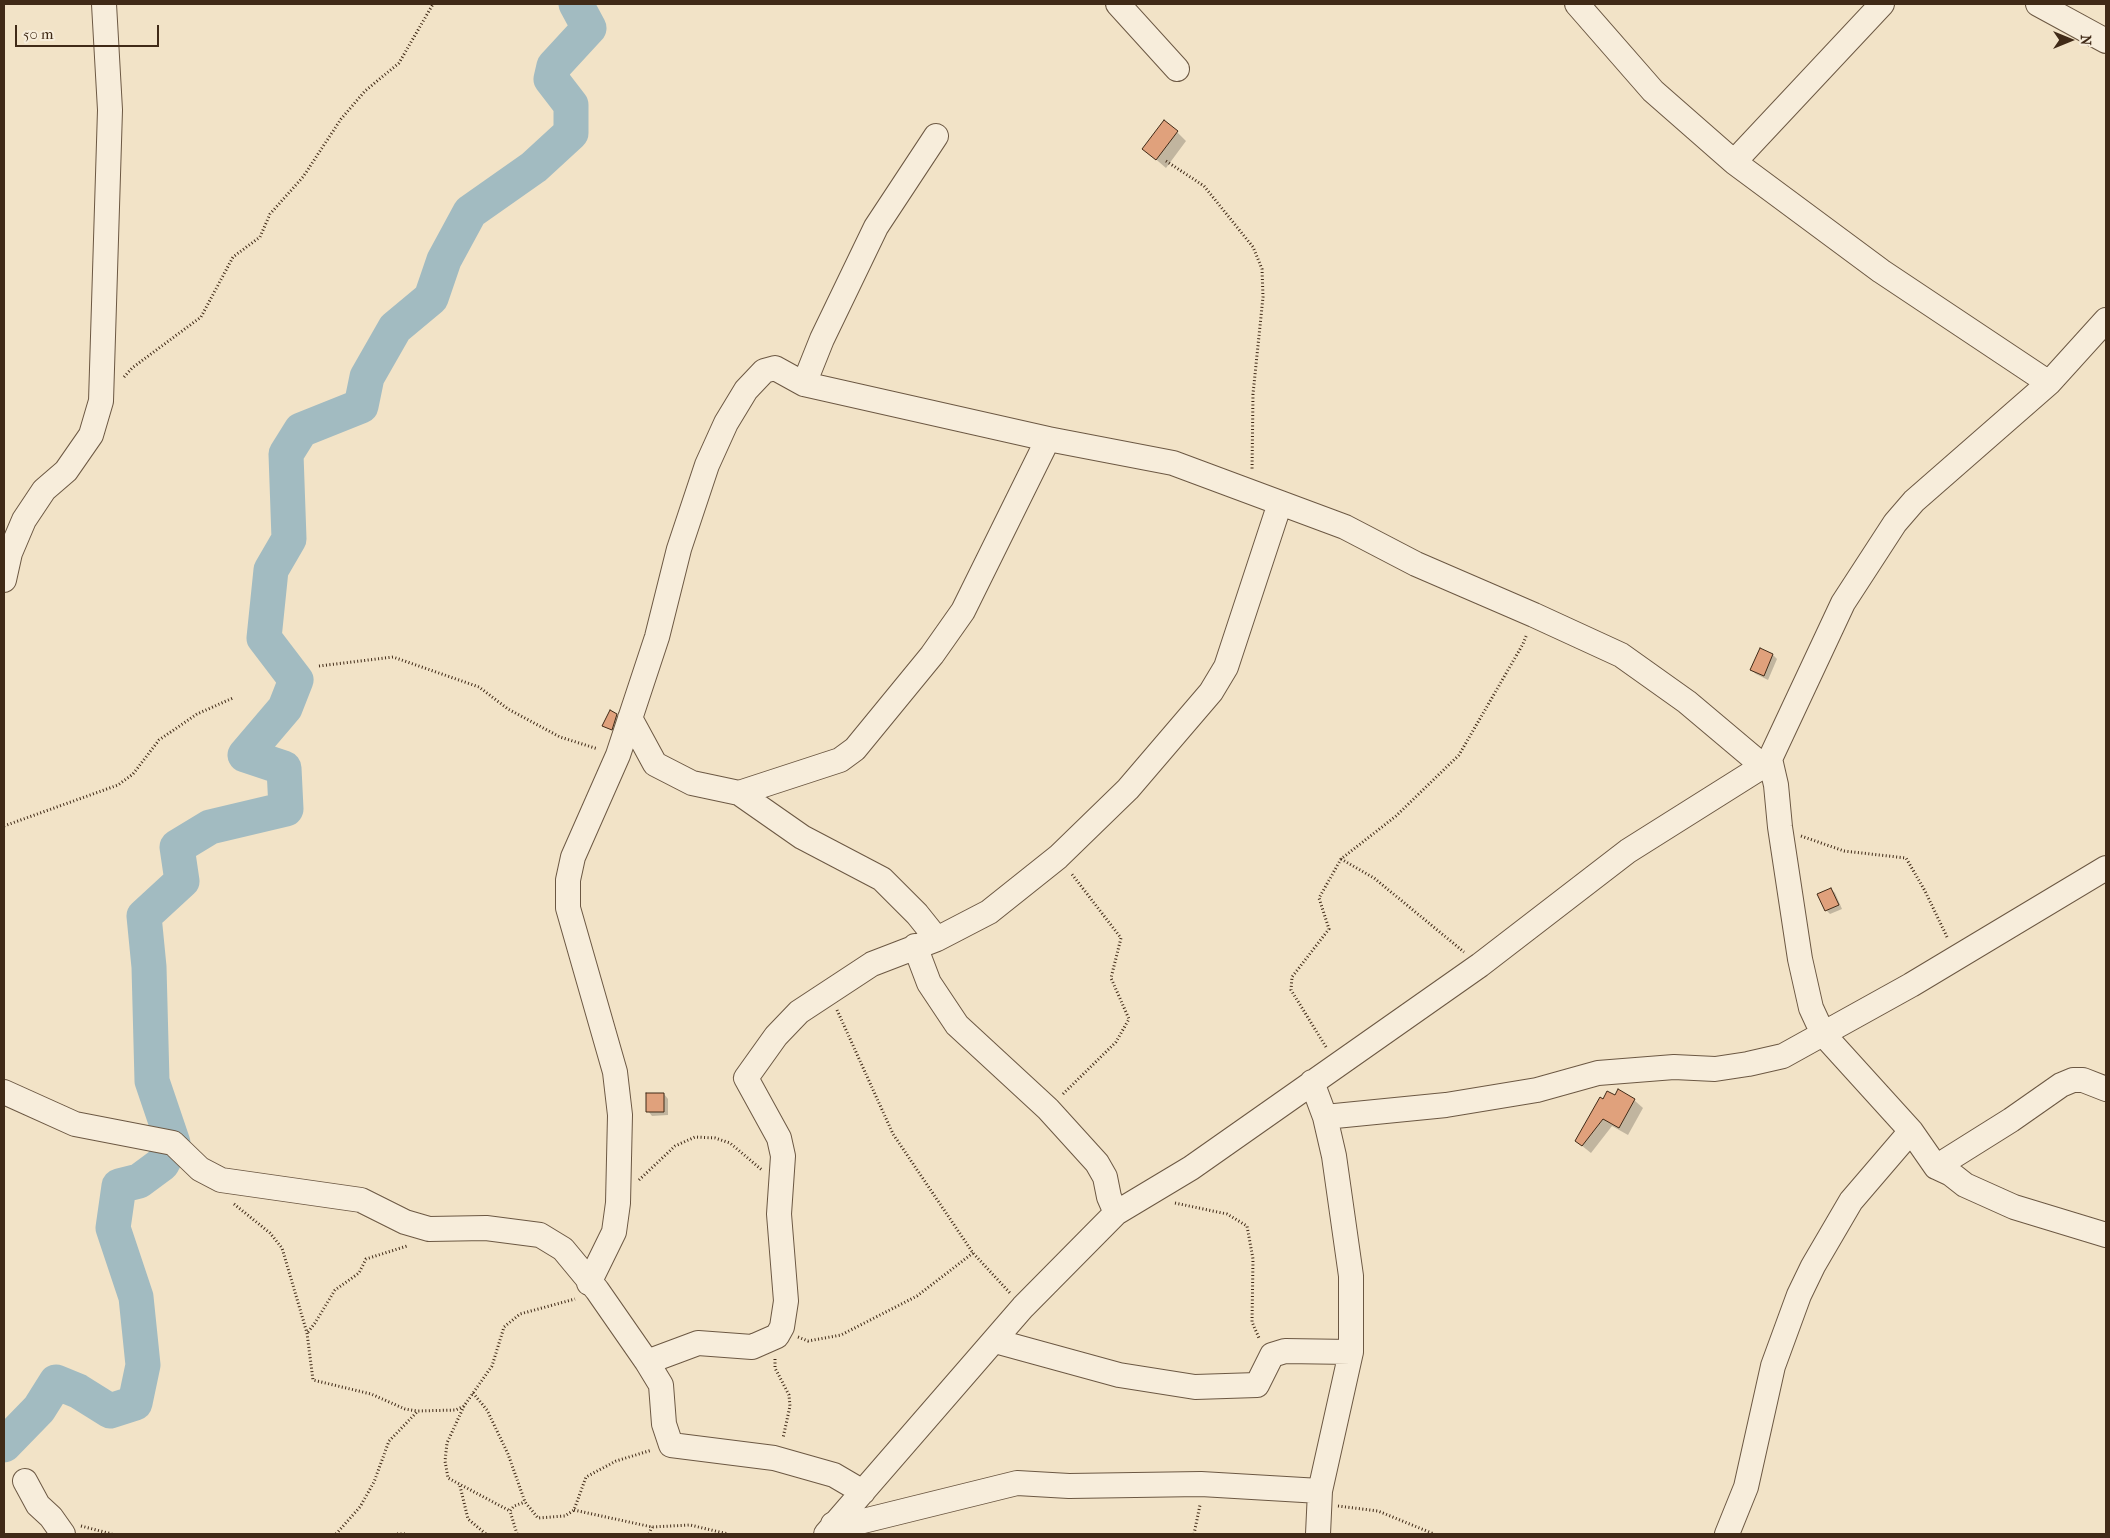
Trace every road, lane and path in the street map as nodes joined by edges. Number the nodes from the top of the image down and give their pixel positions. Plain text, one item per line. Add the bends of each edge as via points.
1 (104, 4) edge
2 (433, 4) edge
3 (1118, 4) edge
4 (1577, 4) edge
5 (1882, 4) edge
6 (2038, 4) edge
7 (2106, 41) edge
8 (1177, 69) dead end
9 (936, 136) dead end
10 (1166, 161) dead end
11 (1734, 162) junction
12 (2106, 320) edge
13 (2049, 383) junction
14 (804, 384) junction
15 (102, 401) junction
16 (1048, 438) junction
17 (1252, 494) junction
18 (1280, 503) junction
19 (4, 580) edge
20 (1534, 615) junction
21 (319, 666) dead end
22 (233, 698) dead end
23 (630, 718) junction
24 (618, 755) junction
25 (1766, 762) junction
26 (739, 793) junction
27 (4, 826) edge
28 (1780, 827) junction
29 (1058, 857) junction
30 (1341, 859) junction
31 (2106, 868) edge
32 (926, 943) junction
33 (1958, 958) junction
34 (1480, 965) junction
35 (830, 991) junction
36 (1823, 1034) junction
37 (1337, 1064) junction
38 (1312, 1082) junction
39 (2106, 1089) edge
40 (4, 1092) edge
41 (1048, 1109) junction
42 (1325, 1117) junction
43 (1911, 1131) junction
44 (1936, 1167) junction
45 (221, 1180) junction
46 (782, 1187) junction
47 (1145, 1196) junction
48 (618, 1203) junction
49 (1116, 1213) junction
50 (429, 1229) junction
51 (2106, 1235) edge
52 (973, 1253) junction
53 (593, 1287) junction
54 (1023, 1307) junction
55 (779, 1331) junction
56 (307, 1333) junction
57 (995, 1340) junction
58 (1351, 1352) junction
59 (1272, 1355) junction
60 (647, 1362) junction
61 (473, 1393) junction
62 (464, 1406) junction
63 (418, 1411) junction
64 (671, 1445) junction
65 (774, 1458) junction
66 (25, 1482) dead end
67 (1201, 1484) junction
68 (460, 1486) junction
69 (863, 1492) junction
70 (1320, 1498) junction
71 (525, 1502) junction
72 (574, 1510) junction
73 (510, 1511) junction
74 (652, 1527) junction
75 (829, 1529) edge
76 (63, 1534) edge
77 (336, 1534) edge
78 (397, 1534) edge
79 (405, 1534) edge
80 (486, 1534) edge
81 (516, 1534) edge
82 (649, 1534) edge
83 (728, 1534) edge
84 (1194, 1534) edge
85 (1318, 1534) edge
86 (1434, 1534) edge
87 (1727, 1534) edge

1 - 15 street via 110,110
2 - 15 path via 399,63 365,91 340,119 303,177 270,214 260,237 233,257 202,317 132,368
3 - 8 street
4 - 11 street via 1653,91
5 - 11 street
6 - 7 street
9 - 14 street via 876,228
10 - 17 path via 1204,186 1253,248 1262,269 1264,297 1253,394
11 - 13 street via 1881,271
12 - 13 street
13 - 25 street via 1914,501 1895,523 1843,603
14 - 16 street
14 - 23 street via 776,368 764,371 746,390 726,423 707,464 679,549 657,636
15 - 19 street via 91,435 66,471 44,490 24,520 10,553
16 - 17 street via 1173,463
16 - 26 street via 963,610 932,655 855,749 840,760
17 - 18 street
18 - 20 street via 1345,527 1416,564
18 - 29 street via 1226,667 1211,692 1128,789
20 - 25 street via 1621,655
20 - 30 path via 1524,644 1459,755 1396,816
21 - 24 path via 393,657 479,687 508,709 560,738
22 - 27 path via 197,714 159,740 133,774 118,785
23 - 24 street
23 - 26 street via 656,764 692,783
24 - 48 street via 573,857 568,880 568,908 615,1072 620,1115
25 - 28 street via 1776,785
25 - 34 street via 1628,851
26 - 32 street via 802,836 882,879 917,914
28 - 33 path via 1844,851 1906,858
28 - 36 street via 1805,988
29 - 32 street via 989,912
29 - 41 path via 1121,938 1111,978 1128,1019 1116,1042
30 - 34 path via 1374,878
30 - 37 path via 1319,898 1328,929 1292,978 1291,990
31 - 33 street
32 - 35 street via 872,964
32 - 41 street via 929,983 957,1025
33 - 36 street
34 - 37 street
35 - 46 street via 799,1012 776,1036 746,1078 779,1138 783,1156
35 - 52 path via 893,1134
36 - 42 street via 1783,1056 1748,1064 1598,1073 1537,1090 1446,1105
36 - 43 street
37 - 38 street
38 - 42 street
38 - 47 street via 1191,1168
39 - 44 street via 2083,1080 2061,1085
40 - 45 street via 75,1124 173,1143 200,1170
41 - 49 street via 1097,1163 1105,1177 1108,1197
42 - 58 street via 1334,1156 1351,1276
43 - 44 street
43 - 87 street via 1851,1201 1799,1295 1773,1366 1746,1487
44 - 51 street via 1965,1185 2014,1207
45 - 50 street via 362,1200 405,1222
45 - 56 path via 231,1202 270,1233 282,1248
46 - 48 path via 730,1143 695,1137 674,1146
46 - 55 street via 779,1214 786,1300
47 - 49 street
47 - 59 path via 1227,1214 1247,1226 1253,1259 1252,1322
48 - 53 street via 614,1232
49 - 54 street
50 - 53 street via 486,1228 540,1236 563,1249
50 - 56 path via 411,1244 366,1259 359,1273 334,1290
52 - 54 path
52 - 55 path via 917,1296 841,1335 808,1340
53 - 60 street
53 - 61 path via 577,1298 520,1314 504,1327 492,1366
54 - 57 street
55 - 60 street via 752,1347 698,1343
55 - 65 path via 775,1368 789,1395 790,1406
56 - 63 path via 313,1380 371,1394 405,1409
57 - 59 street via 1119,1376 1194,1387 1257,1385
57 - 69 street
58 - 59 street via 1285,1351
58 - 70 street
60 - 64 street via 660,1385 664,1424
61 - 62 path
61 - 71 path via 487,1410 508,1454
62 - 63 path via 456,1410
62 - 68 path via 447,1443 445,1462 448,1478
63 - 77 path via 389,1440 374,1482 360,1508
64 - 65 street
64 - 72 path via 616,1461 586,1477
65 - 69 street via 834,1475
66 - 76 street via 38,1505
67 - 70 street
67 - 75 street via 1069,1486 1017,1483
67 - 84 path
68 - 73 path
68 - 80 path via 468,1519
69 - 75 street
70 - 85 street
70 - 86 path via 1378,1511
71 - 72 path via 538,1518 565,1516
71 - 73 path
72 - 74 path
73 - 81 path
74 - 82 path
74 - 83 path via 690,1525
78 - 79 path

